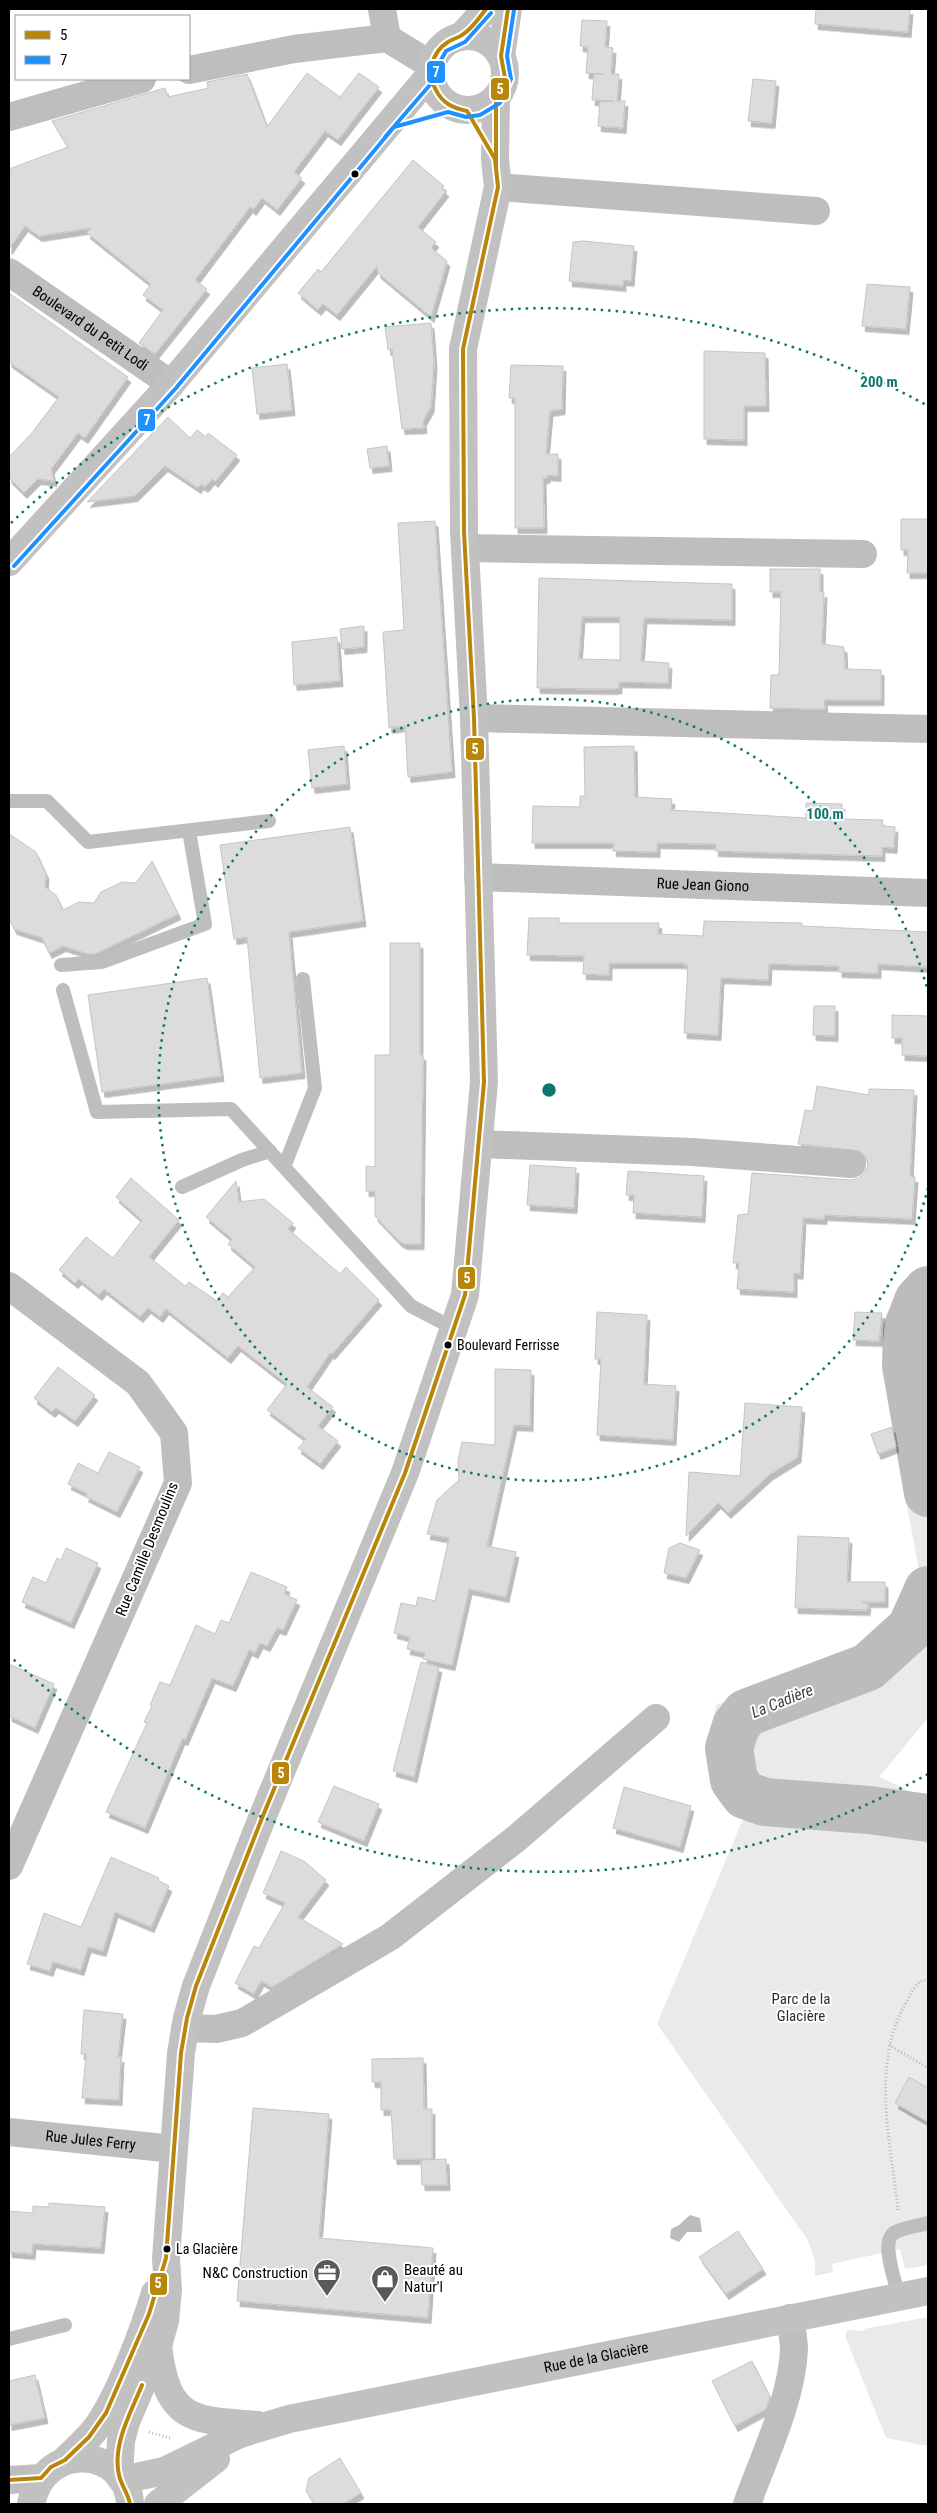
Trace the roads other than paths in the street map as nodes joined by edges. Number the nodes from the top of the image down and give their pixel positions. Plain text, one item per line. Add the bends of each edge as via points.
1 (382, 9) edge
2 (486, 9) edge
3 (508, 9) edge
4 (461, 36) junction
5 (387, 38) junction
6 (501, 56) junction
7 (190, 70) edge
8 (431, 70) junction
9 (138, 80) edge
10 (496, 98) junction
11 (457, 108) junction
12 (9, 117) edge
13 (390, 122) junction
14 (495, 159) junction
15 (498, 187) junction
16 (810, 206) dead end
17 (9, 272) edge
18 (171, 384) junction
19 (465, 548) junction
20 (863, 554) dead end
21 (9, 562) edge
22 (474, 718) junction
23 (928, 729) edge
24 (9, 801) edge
25 (269, 822) dead end
26 (189, 831) junction
27 (478, 877) junction
28 (928, 893) edge
29 (61, 965) dead end
30 (303, 979) dead end
31 (63, 990) dead end
32 (479, 1144) junction
33 (270, 1151) junction
34 (852, 1164) dead end
35 (284, 1167) junction
36 (182, 1187) dead end
37 (9, 1286) edge
38 (454, 1328) junction
39 (656, 1718) dead end
40 (9, 1866) edge
41 (185, 2028) junction
42 (9, 2132) edge
43 (174, 2149) junction
44 (928, 2223) edge
45 (166, 2258) junction
46 (928, 2291) edge
47 (899, 2297) junction
48 (790, 2318) junction
49 (65, 2325) dead end
50 (9, 2339) edge
51 (158, 2346) junction
52 (265, 2426) junction
53 (65, 2460) junction
54 (41, 2478) junction
55 (9, 2480) edge
56 (124, 2487) edge
57 (31, 2504) edge
58 (158, 2504) edge
59 (747, 2504) edge

1 - 5 street
2 - 4 main road
3 - 6 main road
4 - 6 main road via 484,40
4 - 8 main road via 442,46
5 - 7 street via 294,49
5 - 8 street
6 - 10 main road via 505,78
8 - 11 main road via 433,87
8 - 13 main road
9 - 12 street
10 - 11 main road via 488,105
10 - 14 main road
11 - 13 main road
11 - 14 main road
13 - 18 main road
14 - 15 main road
15 - 16 street
15 - 19 main road via 463,349
17 - 18 street, Boulevard du Petit Lodi
18 - 21 main road
19 - 20 street
19 - 22 main road
22 - 23 street
22 - 27 main road
24 - 26 lane via 47,801 88,842
25 - 26 lane
26 - 29 lane via 205,924 102,962
27 - 28 street, Rue Jean Giono
27 - 32 main road via 484,1082
30 - 35 lane via 315,1088
31 - 33 lane via 97,1112 231,1109
32 - 34 street via 692,1152
32 - 38 main road via 465,1295
33 - 35 lane
33 - 36 lane
35 - 38 lane via 411,1306
37 - 40 street, Rue Camille Desmoulins via 138,1383 174,1433 178,1483
38 - 41 main road via 405,1473 262,1818 196,1986
39 - 41 street via 517,1838 390,1937 231,2028
41 - 43 main road
42 - 43 street, Rue Jules Ferry
43 - 45 main road
44 - 47 lane via 890,2236 888,2245
45 - 51 main road via 168,2290
45 - 53 main road via 149,2314 106,2413 89,2437
46 - 47 main road, Rue de la Glacière
47 - 48 main road, Rue de la Glacière
48 - 52 main road, Rue de la Glacière
48 - 59 street via 794,2346 792,2370 784,2402
49 - 50 lane
51 - 52 main road via 164,2382 176,2404 185,2412 203,2420
51 - 56 main road via 126,2422 122,2441
52 - 56 main road via 240,2434
52 - 58 main road via 224,2452
53 - 54 main road
53 - 56 main road via 98,2461
54 - 55 street
54 - 57 main road

